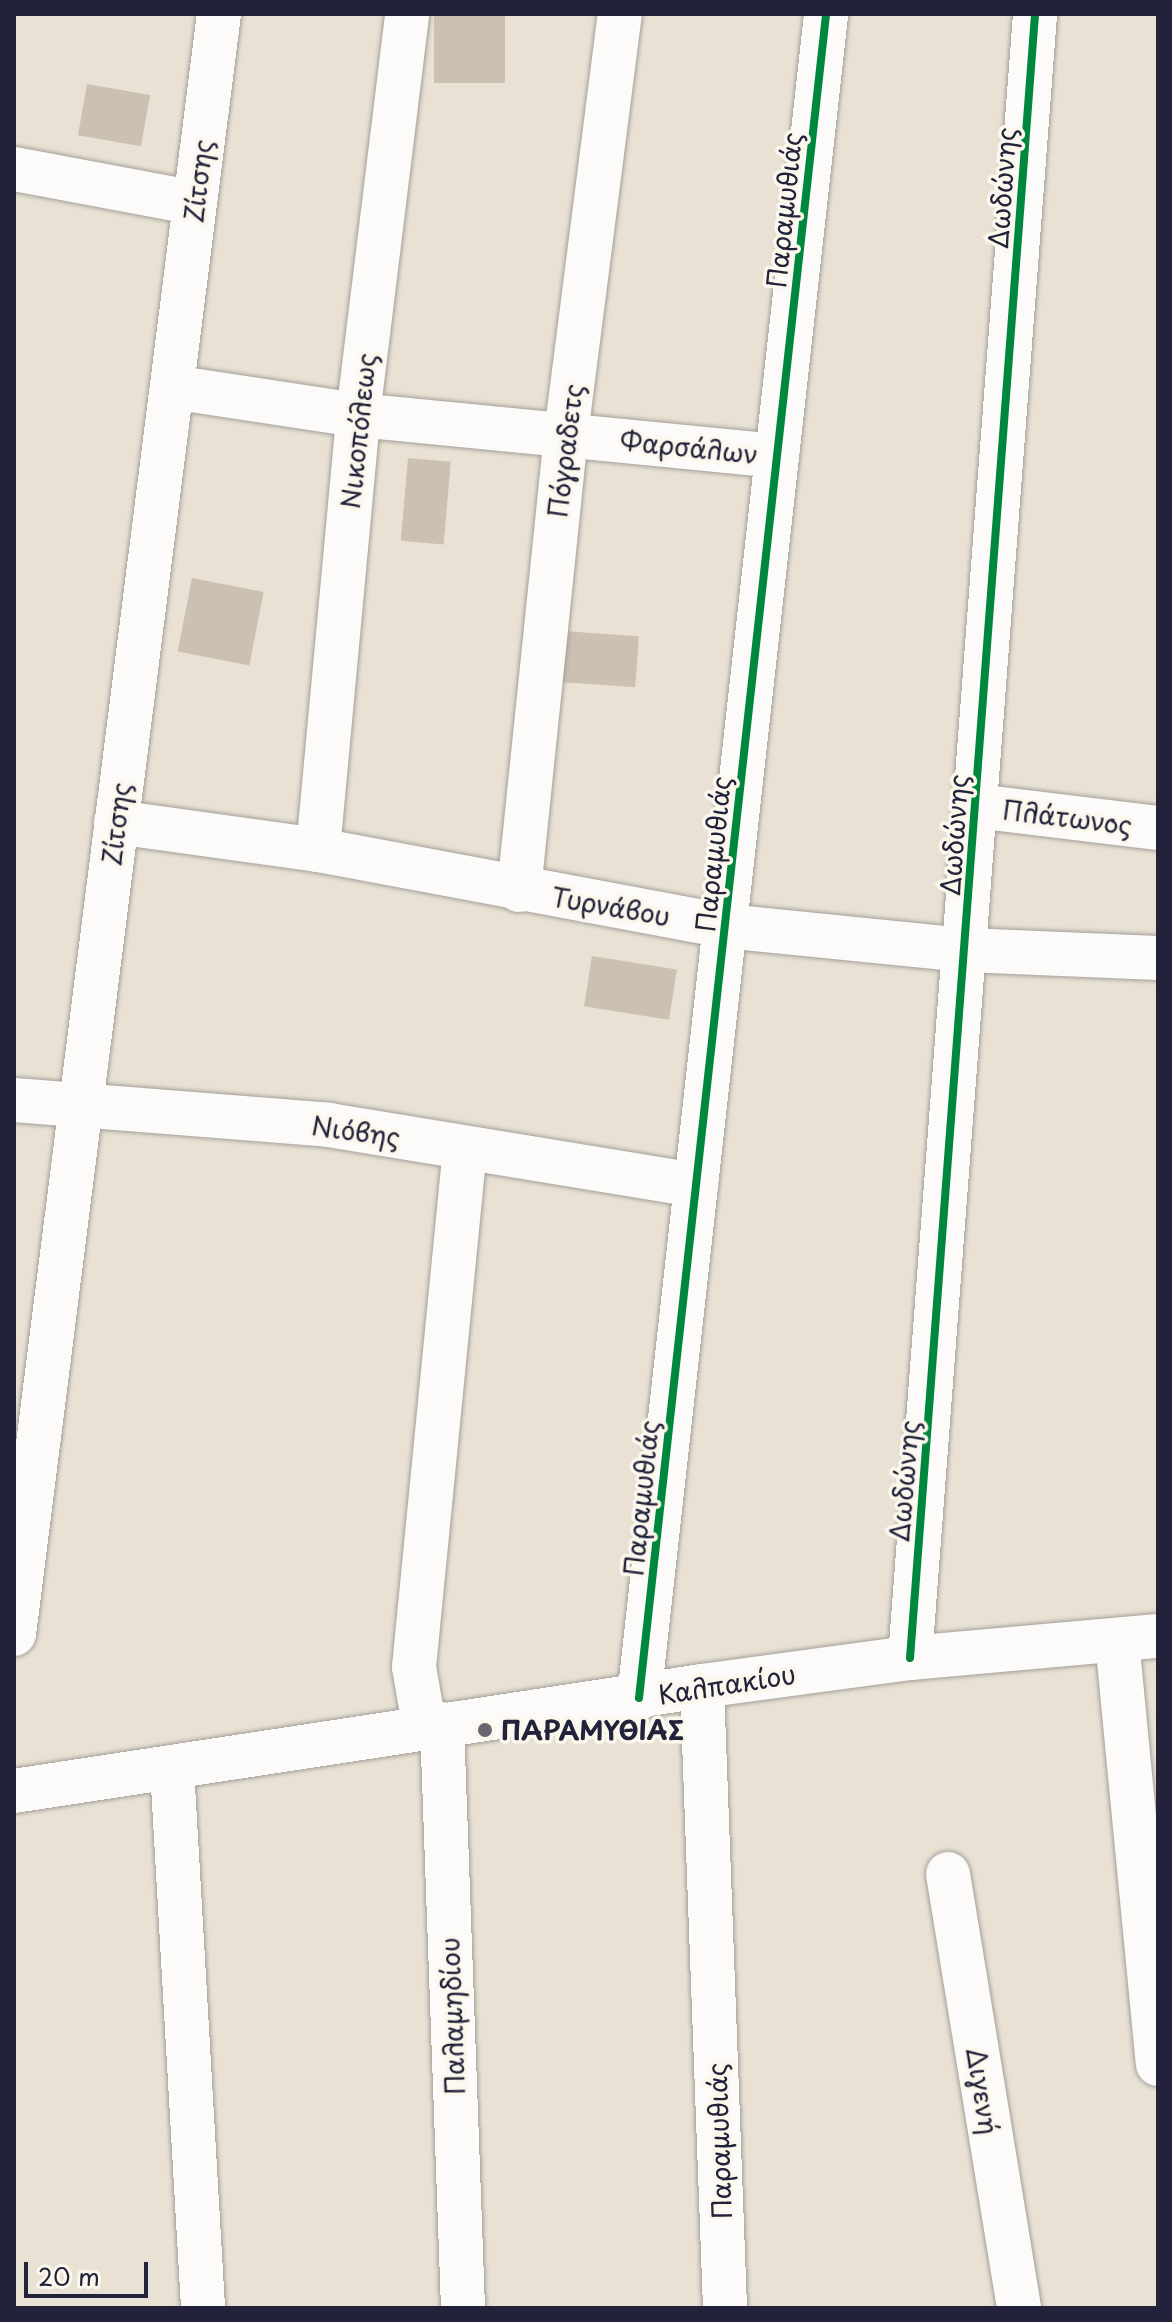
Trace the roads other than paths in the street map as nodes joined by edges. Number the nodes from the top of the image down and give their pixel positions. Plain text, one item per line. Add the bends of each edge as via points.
1 (219, 14) edge
2 (407, 14) edge
3 (620, 14) edge
4 (826, 14) edge
5 (1035, 14) edge
6 (14, 169) edge
7 (195, 203) junction
8 (172, 387) junction
9 (358, 415) junction
10 (566, 434) junction
11 (777, 456) junction
12 (976, 806) junction
13 (116, 822) junction
14 (1158, 828) edge
15 (318, 850) junction
16 (519, 890) junction
17 (725, 926) junction
18 (966, 950) junction
19 (1158, 958) edge
20 (14, 1100) edge
21 (81, 1103) junction
22 (465, 1148) junction
23 (696, 1185) junction
24 (26, 1438) edge
25 (14, 1634) edge
26 (1138, 1638) edge
27 (910, 1658) junction
28 (702, 1686) junction
29 (639, 1698) junction
30 (433, 1724) junction
31 (172, 1768) junction
32 (14, 1791) edge
33 (948, 1874) dead end
34 (1158, 2064) edge
35 (203, 2308) edge
36 (463, 2308) edge
37 (725, 2308) edge
38 (1019, 2308) edge

1 - 7 street, Ζίτσης
2 - 9 street, Nικοπόλεως
3 - 10 street, Πόγραδετς
4 - 11 street, Παραμυθιάς
5 - 12 street, Δωδώνης
6 - 7 street
7 - 8 street, Ζίτσης
8 - 9 street, Φαρσάλων
8 - 13 street, Ζίτσης
9 - 10 street, Φαρσάλων
9 - 15 street, Nικοπόλεως
10 - 11 street, Φαρσάλων
10 - 16 street, Πόγραδετς
11 - 17 street, Παραμυθιάς
12 - 14 street, Πλάτωνος
12 - 18 street, Δωδώνης
13 - 15 street, Τυρνάβου
13 - 21 street, Ζίτσης
15 - 16 street, Τυρνάβου
16 - 17 street, Τυρνάβου
17 - 18 street, Τυρνάβου
17 - 23 street, Παραμυθιάς
18 - 19 street, Τυρνάβου
18 - 27 street, Δωδώνης
20 - 21 street, Νιόβης
21 - 22 street, Νιόβης via 329,1125
21 - 24 street, Ζίτσης
22 - 23 street, Νιόβης
22 - 30 street, Παλαμηδίου via 414,1667
23 - 29 street, Παραμυθιάς
24 - 25 street, Ζίτσης
26 - 27 street, Καλπακίου
26 - 34 street
27 - 28 street, Καλπακίου
28 - 29 street, Καλπακίου
28 - 37 street, Παραμυθιάς
29 - 30 street, Καλπακίου
30 - 31 street, Καλπακίου
30 - 36 street, Παλαμηδίου
31 - 32 street, Καλπακίου
31 - 35 street
33 - 38 street, Διγενή

